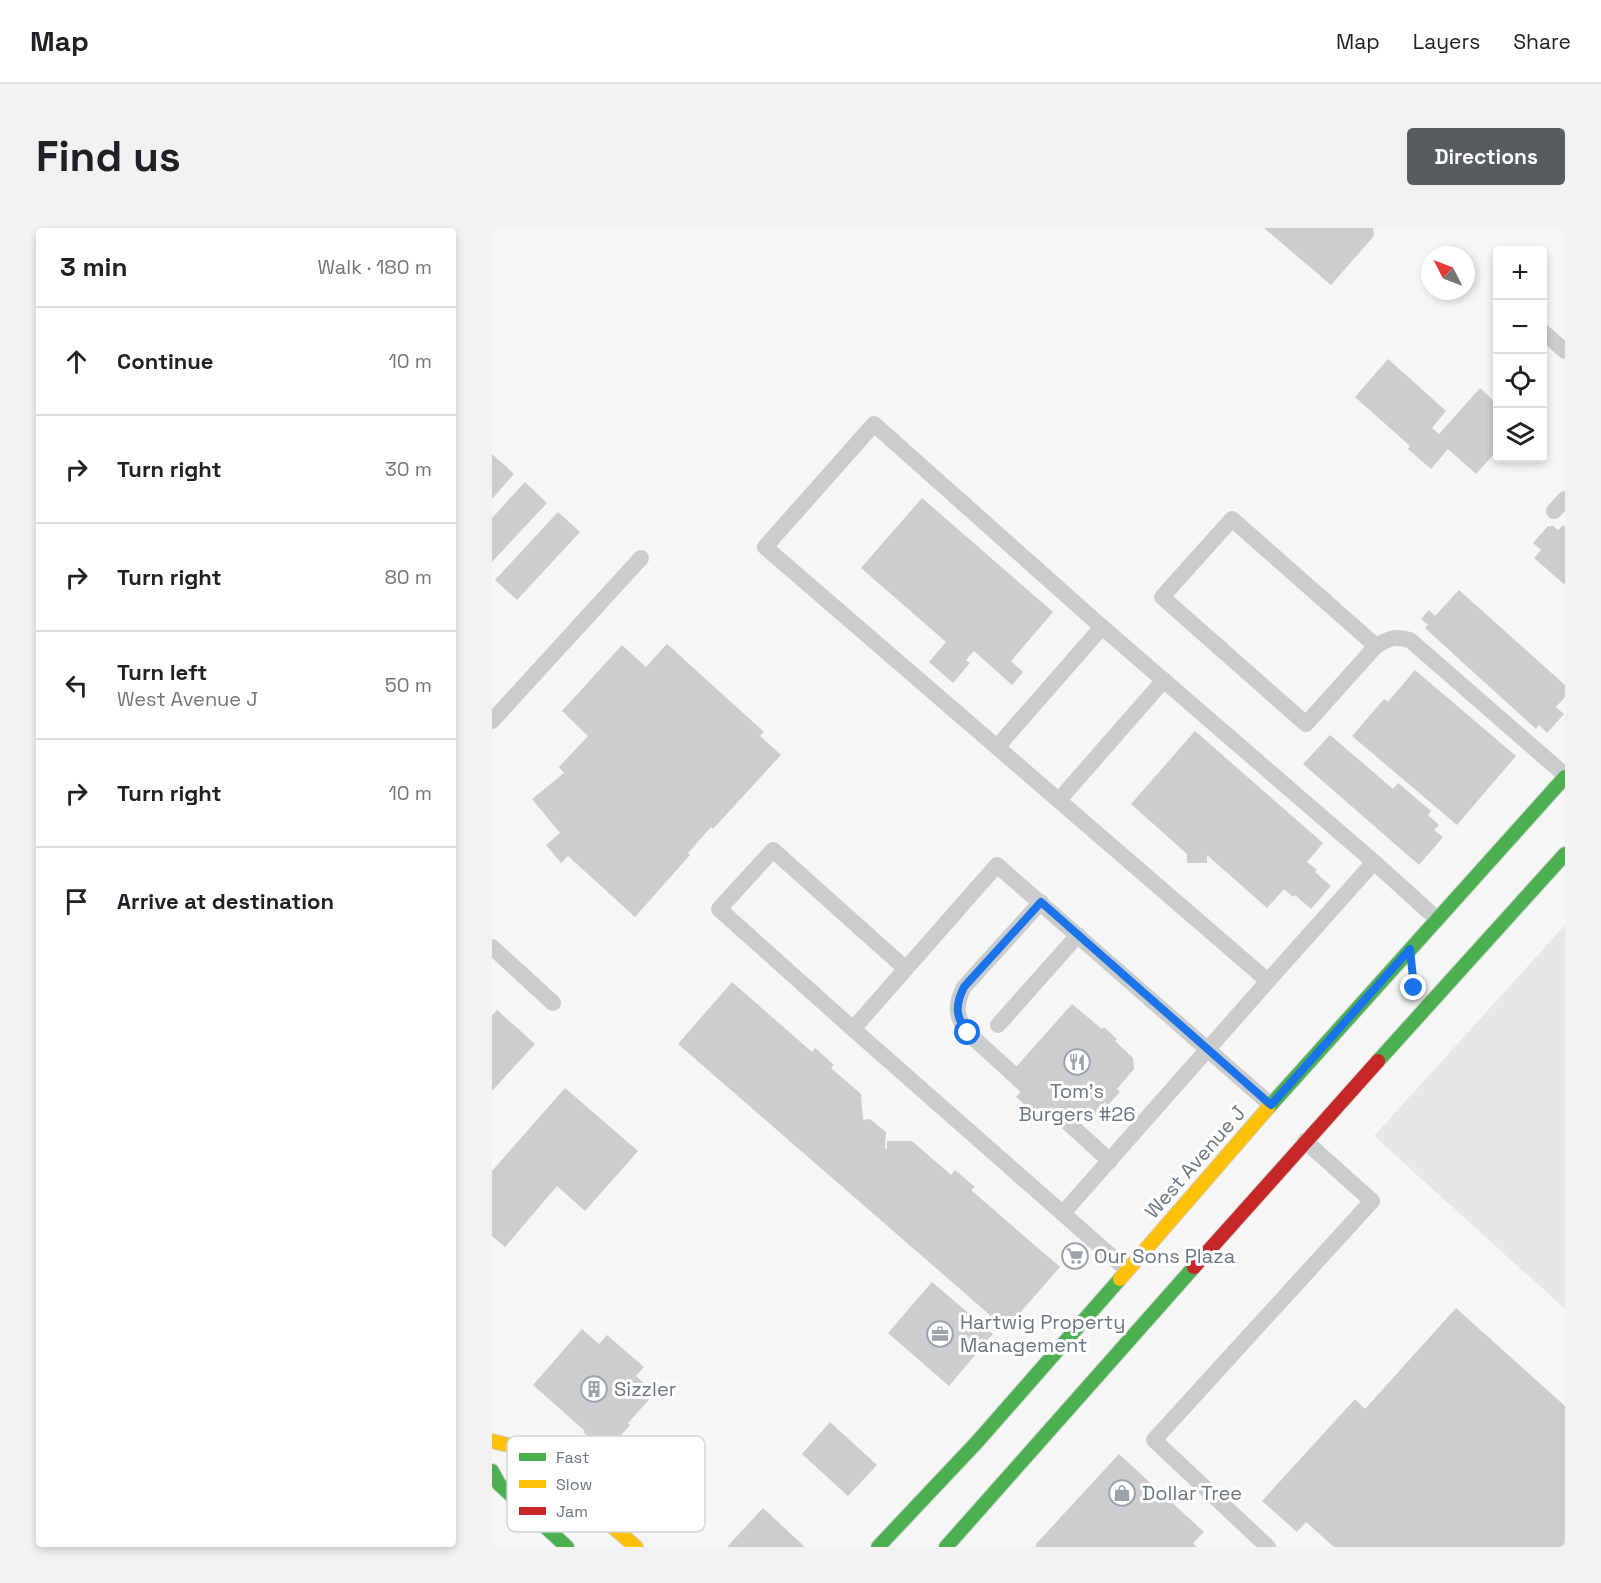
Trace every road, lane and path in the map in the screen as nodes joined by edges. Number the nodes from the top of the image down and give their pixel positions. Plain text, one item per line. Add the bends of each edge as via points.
1 (1547, 335) edge
2 (1565, 350) edge
3 (641, 558) dead end
4 (1102, 627) junction
5 (1376, 646) junction
6 (1164, 680) junction
7 (492, 721) edge
8 (997, 747) junction
9 (1565, 776) edge
10 (1059, 800) junction
11 (1563, 861) edge
12 (1374, 862) junction
13 (1041, 902) junction
14 (1437, 919) junction
15 (1078, 935) junction
16 (1410, 949) junction
17 (493, 950) edge
18 (906, 969) junction
19 (1412, 969) dead end
20 (1268, 981) junction
21 (553, 1003) dead end
22 (998, 1025) dead end
23 (853, 1029) junction
24 (1208, 1049) junction
25 (1026, 1086) dead end
26 (1271, 1105) junction
27 (1053, 1110) dead end
28 (1310, 1120) dead end
29 (1270, 1128) dead end
30 (1305, 1141) junction
31 (1110, 1161) junction
32 (1063, 1214) junction
33 (1127, 1270) junction
34 (1126, 1323) dead end
35 (1125, 1344) junction
36 (492, 1441) edge
37 (507, 1445) edge
38 (492, 1471) edge
39 (507, 1491) edge
40 (619, 1532) edge
41 (552, 1533) joint
42 (1261, 1544) edge
43 (540, 1547) edge
44 (567, 1547) edge
45 (636, 1547) edge
46 (878, 1547) edge
47 (946, 1547) edge

1 - 2 lane
3 - 7 lane
4 - 6 lane
4 - 8 lane
4 - 8 lane via 874,424 765,547
5 - 5 lane via 1306,724 1162,597 1232,519
5 - 9 lane via 1388,638 1410,640
6 - 10 lane
6 - 12 lane
8 - 10 lane
9 - 14 main road, West Avenue J
10 - 20 lane
11 - 30 main road
12 - 14 lane
12 - 20 lane
13 - 15 lane
13 - 18 lane via 997,865
13 - 25 lane via 964,987 957,1013 968,1033
14 - 16 main road, West Avenue J
15 - 22 lane
15 - 24 lane
16 - 19 main road
16 - 26 main road, West Avenue J
17 - 21 lane
18 - 23 lane
18 - 23 lane via 773,850 719,909
20 - 24 lane
23 - 32 lane
24 - 26 lane
24 - 31 lane
26 - 29 main road
26 - 33 main road, West Avenue J
27 - 31 lane
28 - 30 main road
30 - 35 main road
30 - 42 lane via 1372,1201 1154,1440
31 - 32 lane
32 - 33 lane
33 - 46 main road, West Avenue J via 977,1442
34 - 35 main road
35 - 47 main road
36 - 37 main road
38 - 39 main road
40 - 45 main road
41 - 43 lane
41 - 44 main road

